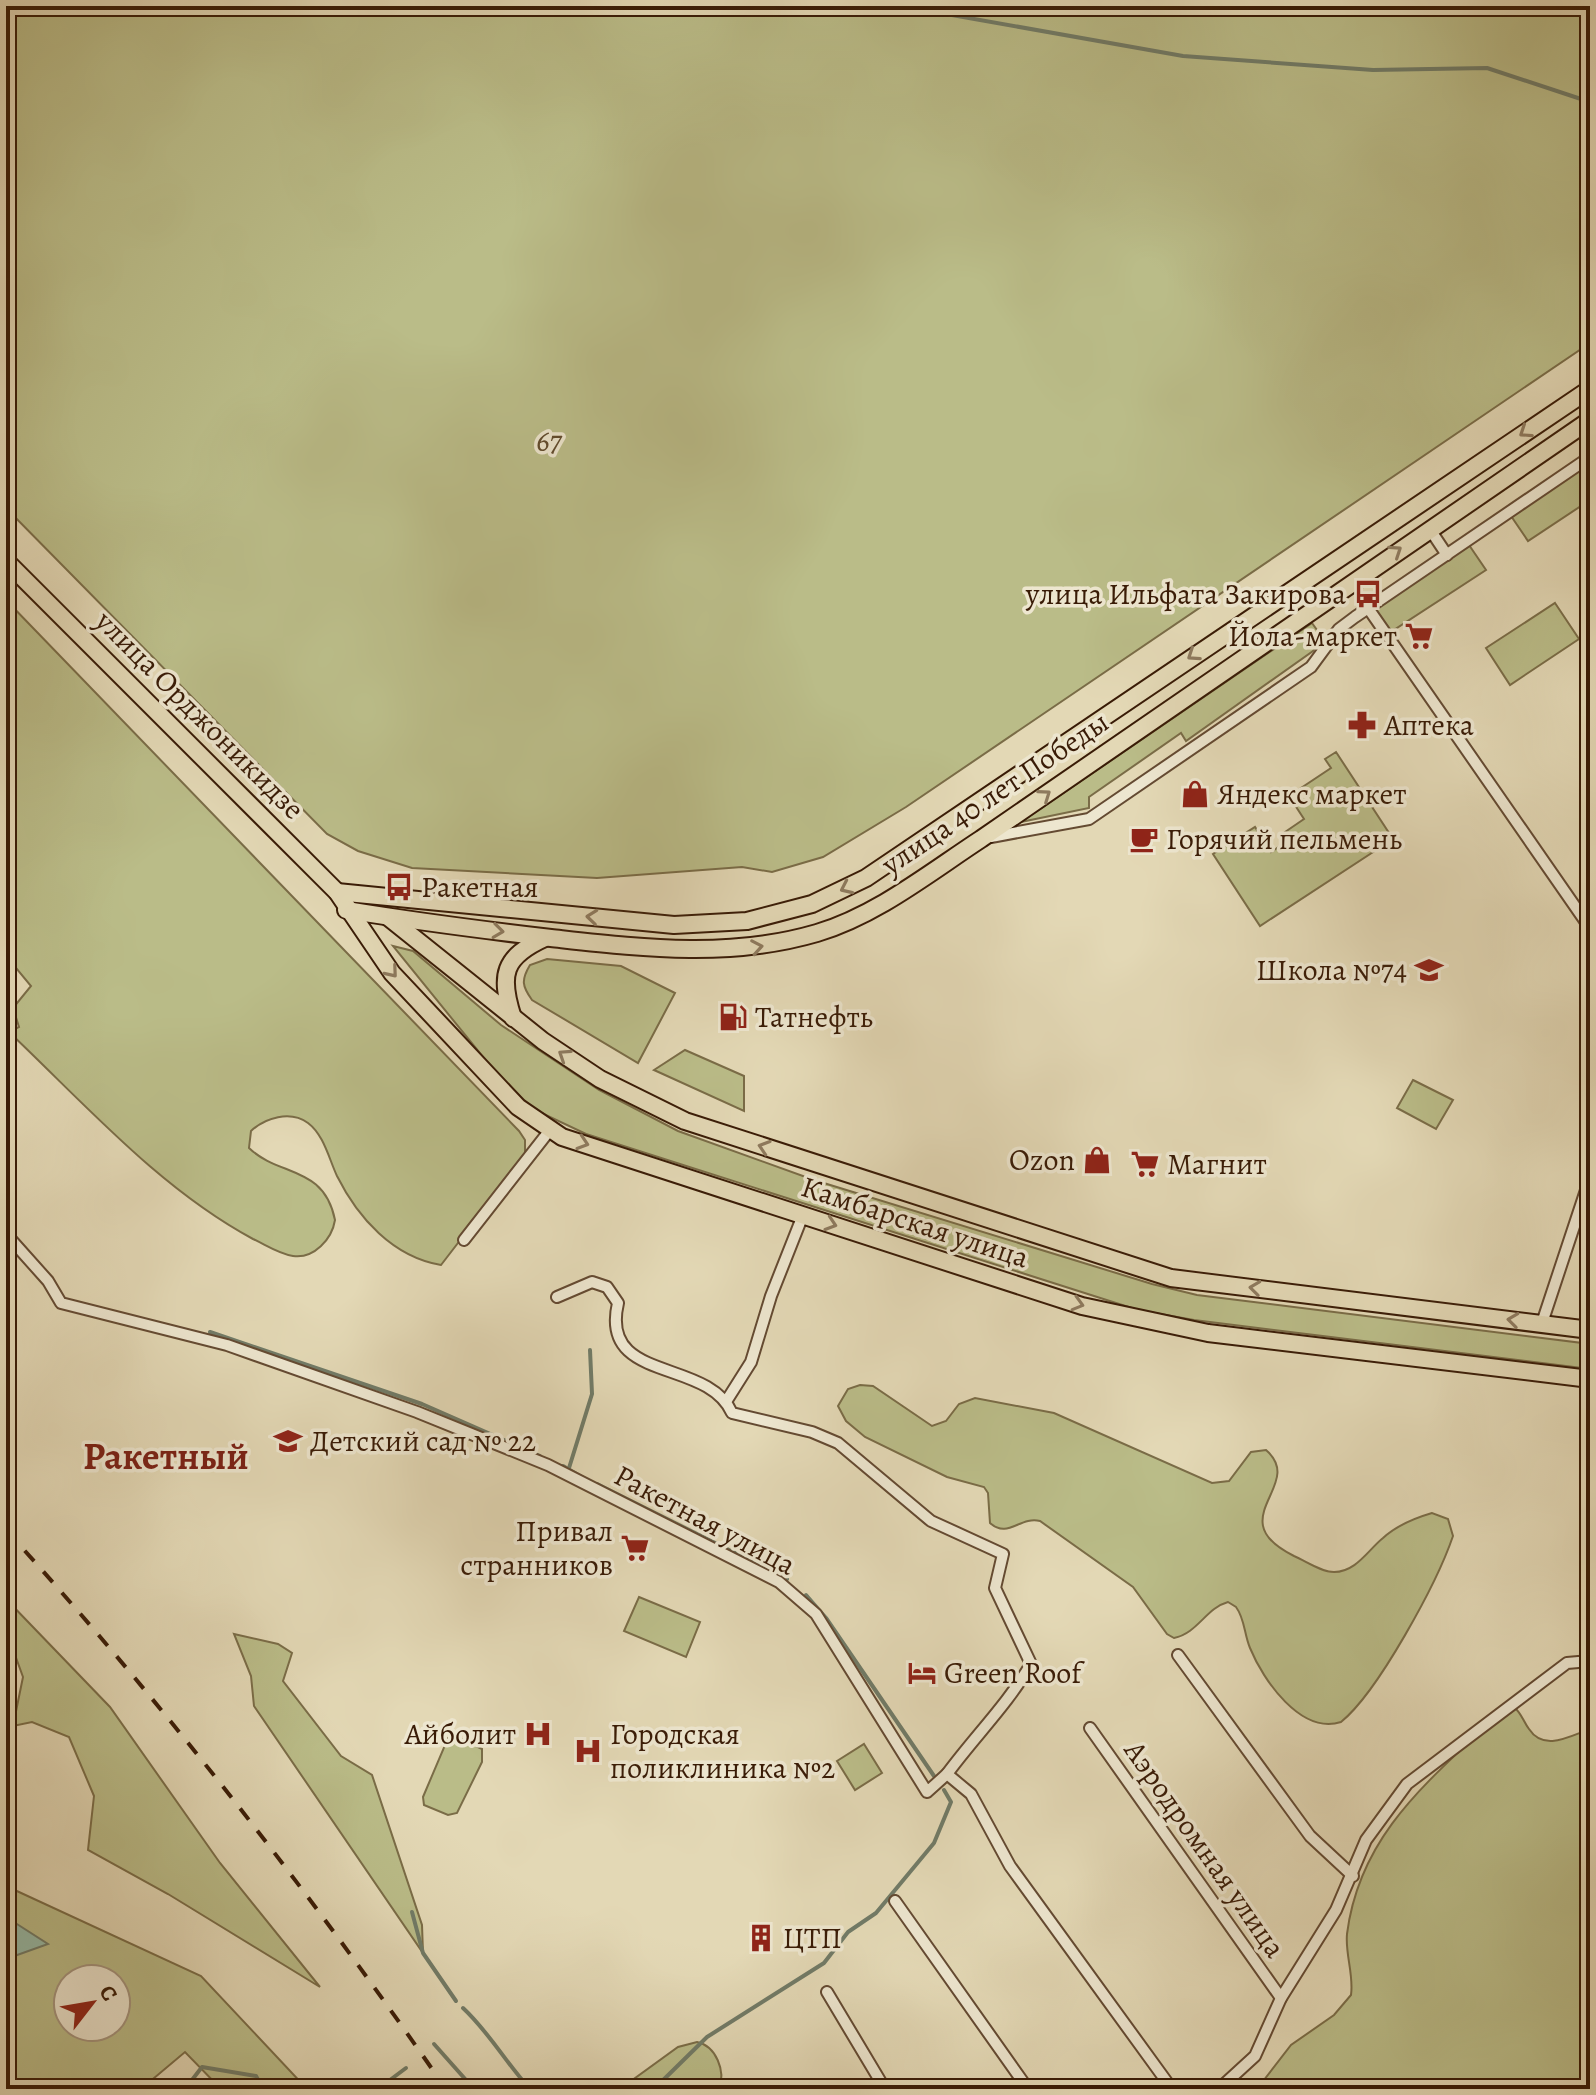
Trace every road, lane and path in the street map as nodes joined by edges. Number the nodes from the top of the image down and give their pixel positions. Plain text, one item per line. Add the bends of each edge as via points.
1 (1590, 389) edge
2 (1590, 420) edge
3 (1590, 457) edge
4 (1429, 528) junction
5 (1447, 555) junction
6 (6, 561) edge
7 (1368, 608) junction
8 (981, 839) junction
9 (337, 892) junction
10 (360, 895) junction
11 (423, 901) junction
12 (346, 910) junction
13 (388, 917) junction
14 (421, 922) junction
15 (1590, 928) edge
16 (546, 937) junction
17 (514, 1019) junction
18 (550, 1130) junction
19 (1590, 1178) edge
20 (803, 1215) junction
21 (6, 1234) edge
22 (464, 1240) dead end
23 (557, 1297) dead end
24 (1542, 1323) junction
25 (1590, 1330) edge
26 (1590, 1379) edge
27 (727, 1400) junction
28 (1178, 1655) dead end
29 (1590, 1661) edge
30 (1090, 1728) dead end
31 (947, 1774) junction
32 (1353, 1876) junction
33 (895, 1901) dead end
34 (827, 1992) dead end
35 (1281, 1998) junction
36 (885, 2089) edge
37 (1028, 2089) edge
38 (1172, 2089) edge
39 (1219, 2089) edge

1 -> 11 main road, улица 40 лет Победы via 866,878 812,904 747,921 674,925
2 - 4 main road, улица 40 лет Победы
3 - 5 street
4 - 5 street
8 -> 4 main road, улица 40 лет Победы
5 - 7 street
6 - 9 main road, улица Орджоникидзе
7 - 8 street via 1339,629 1311,667 1089,819
7 - 15 street
16 -> 8 main road, улица 40 лет Победы via 674,951 751,949 820,932 879,905
9 - 10 main road
9 - 12 main road, Камбарская улица
10 - 11 main road, улица 40 лет Победы
10 - 13 main road, Камбарская улица
11 - 14 main road
12 - 13 main road, улица 40 лет Победы
12 -> 18 main road, Камбарская улица via 392,973 518,1107
13 - 14 main road, улица 40 лет Победы
13 - 17 main road, Камбарская улица
14 -> 16 main road, улица 40 лет Победы
16 - 17 main road via 514,955 507,967 507,999
24 -> 17 main road, Камбарская улица via 1171,1278 685,1121 600,1079
18 -> 20 main road, Камбарская улица
18 - 22 street
19 - 24 street
20 -> 26 main road, Камбарская улица via 1082,1306 1208,1333
20 - 27 street via 751,1362
21 - 31 street, Ракетная улица via 61,1303 227,1345 417,1412 548,1465 779,1582 816,1614 927,1792
23 - 27 street via 592,1282 607,1287 618,1303 613,1323 622,1347
24 - 25 main road, Камбарская улица
27 - 31 street via 732,1413 838,1443 931,1521 1003,1554 995,1588 1031,1664 1013,1696
28 - 32 street via 1310,1836
29 - 32 street via 1567,1663 1407,1784 1366,1840
30 - 35 street, Аэродромная улица
31 - 38 street via 971,1794 1010,1866
32 - 35 street
33 - 37 street
34 - 36 street
35 - 39 street via 1255,2056

